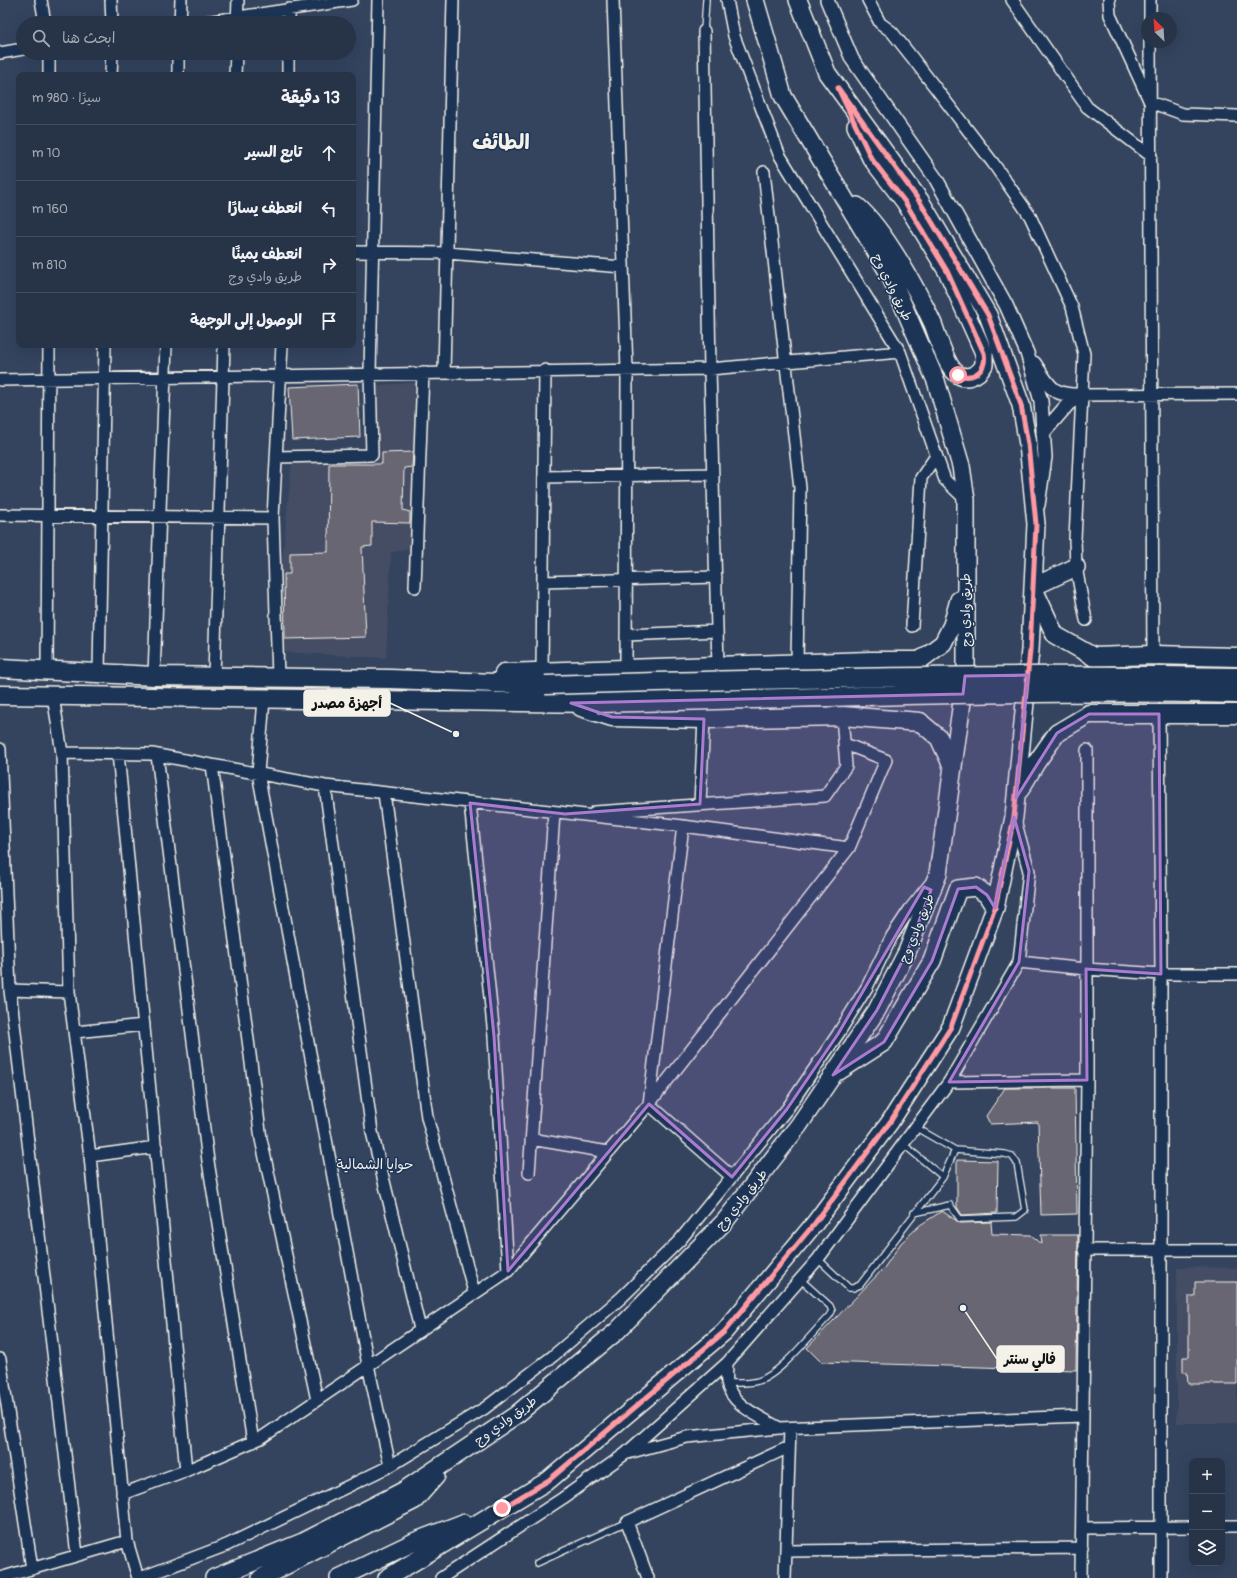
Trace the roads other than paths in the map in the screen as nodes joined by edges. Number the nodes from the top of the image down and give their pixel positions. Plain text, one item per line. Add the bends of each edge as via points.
1 (41, 0) edge
2 (111, 0) edge
3 (181, 0) edge
4 (238, 0) edge
5 (352, 0) edge
6 (378, 0) edge
7 (453, 0) edge
8 (613, 0) edge
9 (706, 0) edge
10 (726, 0) edge
11 (755, 0) edge
12 (798, 0) edge
13 (827, 0) edge
14 (868, 0) edge
15 (1012, 0) edge
16 (1109, 0) edge
17 (1150, 0) edge
18 (289, 9) junction
19 (1150, 12) edge
20 (44, 16) edge
21 (112, 16) edge
22 (180, 16) edge
23 (237, 16) edge
24 (256, 16) edge
25 (289, 16) edge
26 (704, 31) joint
27 (1150, 48) edge
28 (16, 50) edge
29 (0, 53) edge
30 (49, 60) edge
31 (112, 60) edge
32 (178, 60) edge
33 (236, 60) edge
34 (288, 60) edge
35 (49, 72) edge
36 (111, 72) edge
37 (178, 72) edge
38 (235, 72) edge
39 (288, 72) edge
40 (838, 88) junction
41 (1150, 102) junction
42 (1237, 116) edge
43 (1151, 156) junction
44 (764, 172) dead end
45 (840, 192) junction
46 (356, 252) edge
47 (372, 252) junction
48 (447, 253) junction
49 (623, 267) junction
50 (49, 348) edge
51 (105, 348) edge
52 (166, 348) edge
53 (224, 348) edge
54 (282, 348) edge
55 (900, 352) junction
56 (1027, 353) junction
57 (787, 362) junction
58 (627, 369) junction
59 (710, 369) junction
60 (545, 370) junction
61 (423, 372) junction
62 (444, 372) junction
63 (370, 373) junction
64 (281, 375) junction
65 (223, 376) junction
66 (165, 377) junction
67 (104, 378) junction
68 (48, 379) junction
69 (0, 380) edge
70 (1237, 394) edge
71 (1083, 395) junction
72 (1152, 395) junction
73 (1043, 433) junction
74 (936, 456) junction
75 (276, 457) junction
76 (713, 474) junction
77 (627, 475) junction
78 (544, 477) junction
79 (966, 500) junction
80 (0, 514) edge
81 (47, 515) junction
82 (101, 515) junction
83 (159, 516) junction
84 (218, 517) junction
85 (273, 518) junction
86 (1036, 524) junction
87 (1076, 567) junction
88 (716, 576) junction
89 (627, 580) junction
90 (965, 581) junction
91 (543, 582) junction
92 (1033, 586) junction
93 (415, 588) dead end
94 (1086, 620) dead end
95 (912, 626) dead end
96 (717, 631) junction
97 (626, 634) junction
98 (1153, 655) junction
99 (1094, 657) joint
100 (1237, 657) edge
101 (919, 661) joint
102 (797, 663) junction
103 (718, 666) junction
104 (0, 668) edge
105 (626, 669) junction
106 (48, 670) junction
107 (99, 672) junction
108 (154, 676) junction
109 (214, 677) junction
110 (1237, 677) edge
111 (278, 678) junction
112 (543, 678) junction
113 (1237, 694) edge
114 (0, 695) edge
115 (53, 696) junction
116 (264, 699) junction
117 (571, 703) junction
118 (1089, 714) joint
119 (1159, 714) junction
120 (1237, 714) edge
121 (842, 716) junction
122 (704, 719) junction
123 (920, 722) joint
124 (845, 744) junction
125 (0, 749) edge
126 (1087, 750) dead end
127 (62, 753) junction
128 (118, 753) junction
129 (158, 754) junction
130 (212, 765) junction
131 (953, 768) junction
132 (258, 773) junction
133 (325, 786) junction
134 (384, 793) junction
135 (1016, 798) junction
136 (470, 803) junction
137 (700, 804) junction
138 (560, 813) junction
139 (1014, 817) junction
140 (683, 826) junction
141 (849, 848) junction
142 (938, 874) junction
143 (995, 908) junction
144 (1019, 962) junction
145 (1086, 970) junction
146 (1161, 974) junction
147 (1237, 974) edge
148 (10, 990) junction
149 (69, 992) junction
150 (144, 1025) junction
151 (75, 1032) junction
152 (833, 1075) junction
153 (1087, 1080) junction
154 (949, 1082) junction
155 (649, 1104) junction
156 (915, 1127) junction
157 (531, 1138) junction
158 (902, 1144) junction
159 (156, 1147) junction
160 (955, 1150) junction
161 (608, 1152) junction
162 (90, 1156) junction
163 (529, 1173) dead end
164 (732, 1177) junction
165 (943, 1177) junction
166 (914, 1213) junction
167 (1084, 1250) junction
168 (1161, 1250) junction
169 (1237, 1250) edge
170 (818, 1258) junction
171 (508, 1271) junction
172 (800, 1279) junction
173 (474, 1292) junction
174 (420, 1329) junction
175 (0, 1359) edge
176 (726, 1364) junction
177 (368, 1365) junction
178 (727, 1383) junction
179 (317, 1400) junction
180 (1083, 1416) junction
181 (784, 1428) junction
182 (253, 1442) junction
183 (789, 1447) junction
184 (625, 1454) junction
185 (455, 1455) junction
186 (390, 1466) junction
187 (186, 1471) junction
188 (122, 1494) junction
189 (502, 1508) junction
190 (627, 1522) junction
191 (1225, 1526) edge
192 (1237, 1526) edge
193 (1189, 1527) edge
194 (1082, 1528) junction
195 (1161, 1528) junction
196 (127, 1541) junction
197 (1082, 1548) junction
198 (786, 1551) junction
199 (77, 1556) junction
200 (537, 1563) dead end
201 (32, 1569) junction
202 (0, 1578) edge
203 (139, 1578) edge
204 (214, 1578) edge
205 (261, 1578) edge
206 (339, 1578) edge
207 (387, 1578) edge
208 (441, 1578) edge
209 (648, 1578) edge
210 (786, 1578) edge
211 (1081, 1578) edge
212 (1161, 1578) edge

1 - 20 street
2 - 21 street
3 - 22 street
4 - 23 street
5 - 18 street
6 - 47 street
7 - 48 street
8 - 49 street
9 - 26 lane
10 - 55 street via 734,36 779,154
11 - 45 main road, طريق وادي وج via 783,96
12 - 40 main road via 827,73
13 - 56 street via 852,59 936,179 1006,305
14 - 71 street via 880,23 892,32 912,56 993,162 1030,216 1072,307 1084,354
15 - 43 street via 1087,107
16 - 41 street via 1110,14
17 - 19 street
18 - 24 street
18 - 25 street
26 - 59 street
27 - 41 street
28 - 29 street
30 - 35 street
31 - 36 street
32 - 37 street
33 - 38 street
34 - 39 street
40 - 45 main road via 871,158 905,202 947,271 984,353 984,365 976,374 964,377 953,371 932,322 897,257 866,214
40 - 86 main road via 920,202 988,315 1021,405 1028,444
41 - 42 street via 1183,114
41 - 43 street
43 - 72 street
44 - 57 street
45 - 79 main road, طريق وادي وج via 890,275 936,381 961,466
46 - 47 street
47 - 48 street
47 - 63 street
48 - 49 street
48 - 62 street
49 - 58 street
50 - 68 street
51 - 67 street
52 - 66 street
53 - 65 street
54 - 64 street
55 - 57 street
55 - 74 street
56 - 71 street via 1051,389 1065,396
56 - 73 street via 1041,401
57 - 59 street
57 - 102 street via 800,488
58 - 59 street
58 - 60 street
58 - 77 street
59 - 76 street
60 - 62 street
60 - 78 street
61 - 62 street
61 - 63 street
61 - 93 street
63 - 64 street
63 - 75 street via 372,455
64 - 65 street
64 - 75 street
65 - 66 street
65 - 84 street
66 - 67 street
66 - 83 street
67 - 68 street
67 - 82 street
68 - 69 street
68 - 81 street
70 - 72 street
71 - 72 street
71 - 73 street via 1069,403
71 - 87 street via 1075,539
72 - 98 street
73 - 86 street via 1045,457
74 - 79 street via 945,480
74 - 95 street via 921,478
75 - 85 street
76 - 77 street
76 - 88 street
77 - 78 street
77 - 89 street
78 - 91 street
79 - 90 main road, طريق وادي وج
80 - 81 street
81 - 82 street
81 - 106 street
82 - 83 street
82 - 107 street
83 - 84 street
83 - 108 street
84 - 85 street
84 - 109 street
85 - 111 street
86 - 92 main road
87 - 92 main road
87 - 94 street
88 - 89 street
88 - 96 street
89 - 91 street
89 - 97 street
90 - 101 main road via 952,625 943,643
90 - 131 main road, طريق وادي وج via 966,673
91 - 112 street
92 - 99 main road via 1055,636
92 - 135 main road via 1030,650
96 - 97 street
96 - 103 street
97 - 105 street
98 - 99 highway
98 - 100 highway
101 - 102 highway
102 - 103 highway
103 - 105 highway
104 - 106 highway
105 - 112 highway
106 - 107 highway
107 - 108 highway
108 - 109 highway
109 - 111 highway
110 - 112 highway, bridge via 1084,675
111 - 112 highway
113 - 117 highway, bridge via 934,694
114 - 115 highway
115 - 116 highway
115 - 127 street
116 - 117 highway
116 - 132 street
117 - 122 highway via 612,717
118 - 119 highway
118 - 135 main road via 1057,733
119 - 120 highway
119 - 146 street
121 - 122 highway
121 - 123 highway
121 - 124 street
122 - 137 street
123 - 131 main road via 939,738
124 - 137 street via 846,766 825,796
124 - 141 street via 886,760
125 - 148 street
126 - 145 street
127 - 128 street
127 - 149 street
128 - 129 street
128 - 150 street
129 - 130 street
129 - 182 street via 208,1161
130 - 132 street
130 - 179 street via 261,1139
131 - 142 main road, طريق وادي وج
132 - 133 street
132 - 177 street
133 - 134 street
133 - 174 street via 372,1132
134 - 136 street
134 - 173 street via 427,1117
135 - 139 main road
136 - 138 street
136 - 171 street via 494,1036
137 - 138 street
138 - 140 street
138 - 157 street
139 - 143 main road
139 - 144 street via 1029,871
140 - 141 street
140 - 155 street
141 - 155 street
142 - 152 main road, طريق وادي وج via 904,958 877,1010
142 - 164 street via 892,936 867,987 834,1040 787,1109
143 - 152 main road via 987,895 976,887 958,889 932,961 884,1042
143 - 189 main road via 951,1027 890,1122 815,1223 724,1332 549,1480
144 - 145 street
144 - 154 street
145 - 146 street
145 - 153 street
146 - 147 street
146 - 168 street
148 - 149 street
148 - 199 street
149 - 151 street
150 - 151 street
150 - 159 street
151 - 162 street
152 - 185 main road, طريق وادي وج via 799,1126 725,1221 622,1325 516,1415
153 - 154 street
153 - 167 street
154 - 156 street
155 - 161 street
155 - 164 street
156 - 158 street
156 - 160 lane
157 - 161 street
157 - 163 street
158 - 165 lane
158 - 170 street
159 - 162 street
159 - 187 street
160 - 165 lane
160 - 166 lane via 1012,1156 1017,1163 1025,1210 1016,1217 968,1219 960,1219 950,1205
161 - 171 street
162 - 188 street
164 - 186 street via 680,1240 621,1298 485,1408
165 - 166 lane
166 - 170 lane via 860,1285 849,1288
167 - 168 street
167 - 180 street
168 - 169 street
168 - 195 street
170 - 172 street
171 - 173 street
172 - 176 street
172 - 178 lane via 830,1306 832,1312 768,1378 758,1382
173 - 174 street
174 - 177 street
175 - 201 street
176 - 178 street
176 - 184 street
177 - 179 street
177 - 186 street
178 - 181 street via 732,1395 744,1407
179 - 182 street
180 - 181 street
180 - 194 street
181 - 183 street
181 - 184 street via 687,1437
182 - 187 street
183 - 190 street
183 - 198 street
184 - 208 street
185 - 204 main road, طريق وادي وج via 403,1491 310,1538
185 - 205 main road via 414,1500
186 - 203 street via 227,1545
187 - 188 street
188 - 196 street
189 - 206 main road via 416,1541
189 - 207 main road
190 - 200 lane
190 - 209 street
191 - 192 street
193 - 195 street
194 - 195 street
194 - 197 street
195 - 212 street
196 - 199 street
196 - 203 street
197 - 198 street
197 - 211 street
198 - 210 street
199 - 201 street
201 - 202 street

